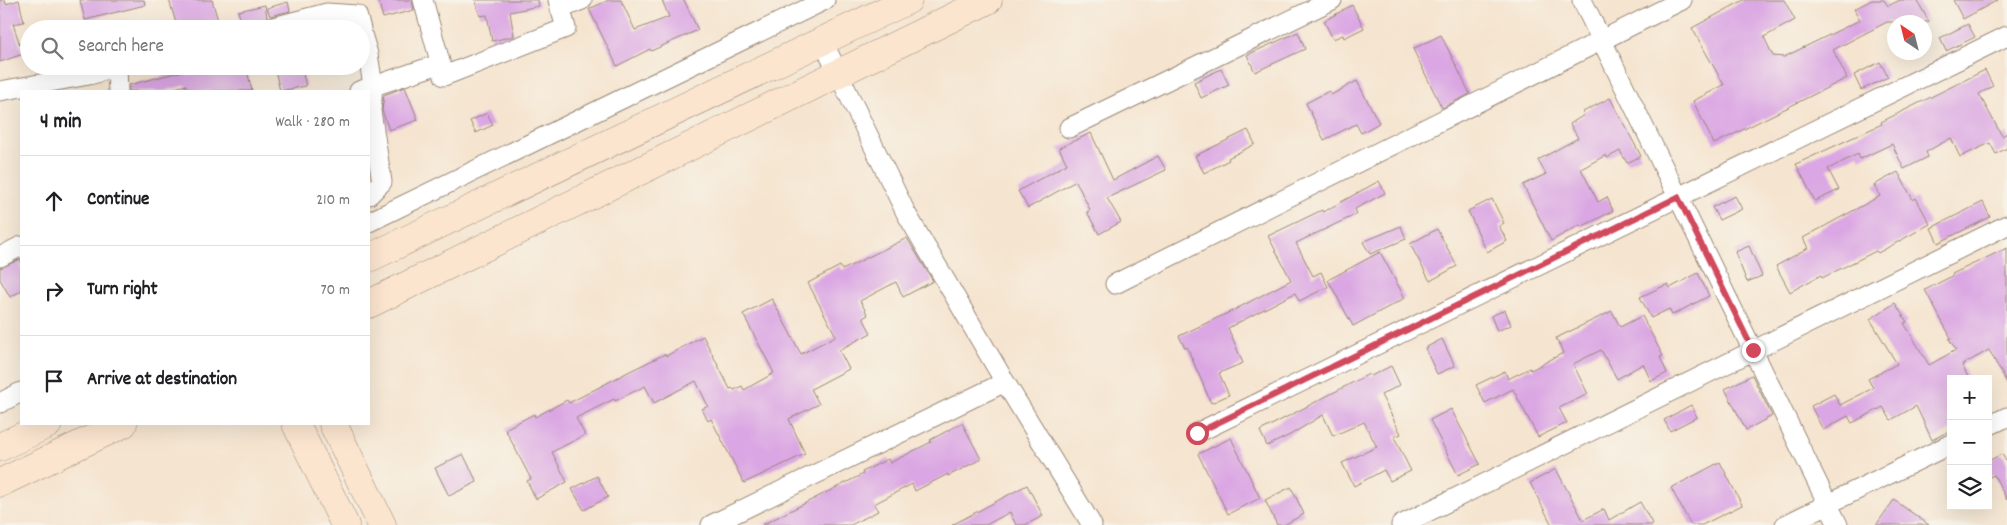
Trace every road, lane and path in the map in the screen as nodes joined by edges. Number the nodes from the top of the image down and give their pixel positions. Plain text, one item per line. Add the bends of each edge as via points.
1 (423, 0) edge
2 (582, 0) edge
3 (908, 0) edge
4 (988, 0) edge
5 (1332, 0) edge
6 (1582, 0) edge
7 (1682, 0) edge
8 (813, 3) edge
9 (559, 5) edge
10 (357, 19) edge
11 (300, 20) edge
12 (2007, 36) edge
13 (1602, 40) junction
14 (823, 42) junction
15 (439, 64) junction
16 (839, 73) junction
17 (89, 75) edge
18 (119, 75) edge
19 (367, 75) edge
20 (366, 88) edge
21 (118, 90) edge
22 (0, 91) edge
23 (370, 106) edge
24 (1069, 128) dead end
25 (370, 194) edge
26 (1678, 197) junction
27 (370, 222) edge
28 (2007, 226) edge
29 (20, 247) edge
30 (0, 257) edge
31 (370, 258) edge
32 (1115, 284) dead end
33 (370, 304) edge
34 (1753, 350) junction
35 (1005, 382) junction
36 (20, 393) edge
37 (0, 403) edge
38 (2007, 417) edge
39 (1992, 424) edge
40 (46, 425) edge
41 (121, 425) edge
42 (296, 425) edge
43 (333, 425) edge
44 (1197, 433) dead end
45 (1947, 446) edge
46 (0, 447) edge
47 (0, 483) edge
48 (1828, 504) junction
49 (345, 525) edge
50 (382, 525) edge
51 (711, 525) edge
52 (1092, 525) edge
53 (1401, 525) edge
54 (1785, 525) edge
55 (1838, 525) edge

1 - 15 street
2 - 9 street
3 - 14 main road
4 - 16 main road
5 - 24 street
6 - 13 street
7 - 13 street
8 - 27 street
9 - 15 street via 566,28 444,76
10 - 11 street via 327,13
12 - 26 street
13 - 26 street
13 - 32 street
14 - 16 street
14 - 31 main road
15 - 20 street
16 - 33 main road
16 - 35 street via 906,213
17 - 22 street
18 - 21 street
19 - 20 street
23 - 25 street via 382,182
26 - 34 street
26 - 44 street
28 - 34 street
29 - 30 street
34 - 48 street
34 - 53 street
35 - 51 street
35 - 52 street
36 - 37 street
38 - 39 street
40 - 46 main road
41 - 47 main road
42 - 49 main road
43 - 50 main road
45 - 48 street
48 - 54 street
48 - 55 street

